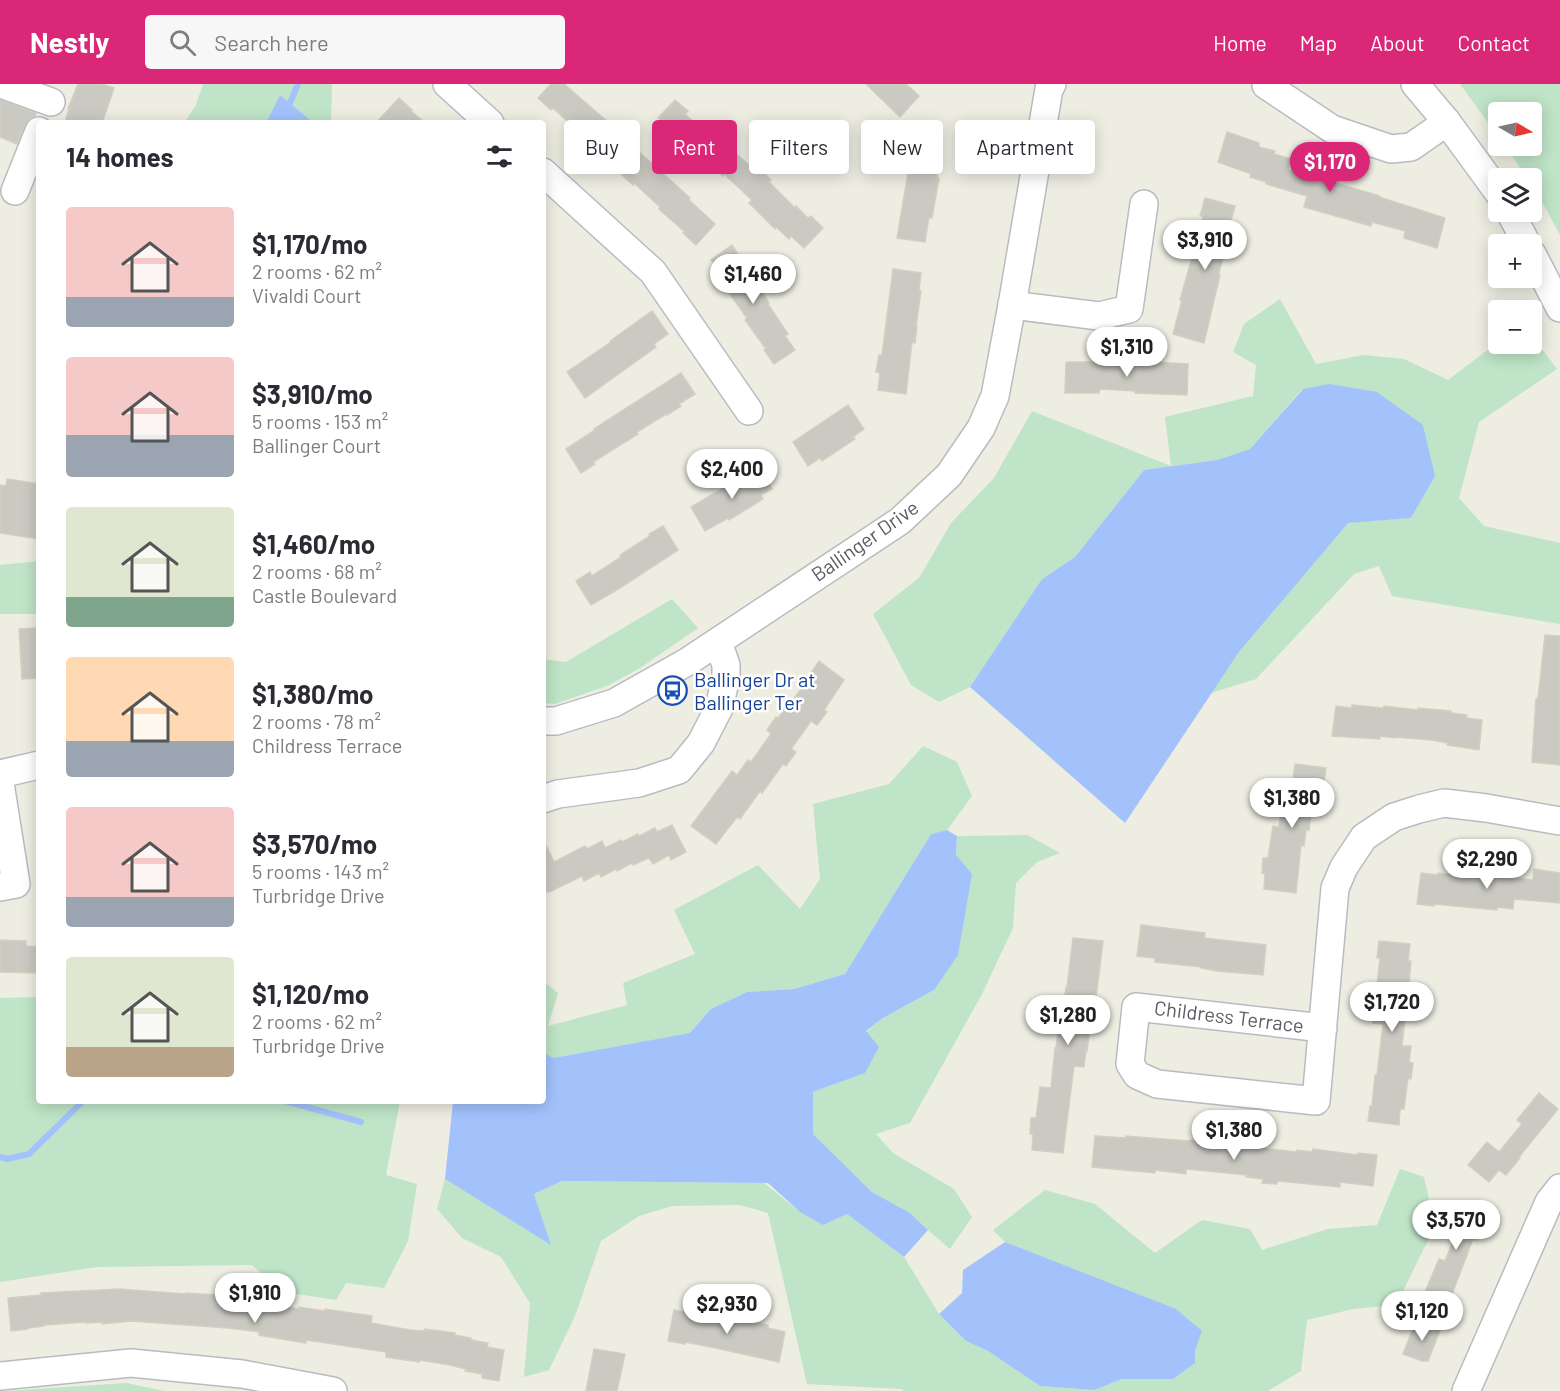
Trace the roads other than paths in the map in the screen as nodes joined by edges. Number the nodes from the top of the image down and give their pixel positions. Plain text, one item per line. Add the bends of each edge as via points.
1 (1, 84) edge
2 (447, 84) edge
3 (1052, 84) edge
4 (1415, 84) edge
5 (1266, 85) edge
6 (50, 103) edge
7 (486, 120) edge
8 (1447, 122) junction
9 (36, 138) edge
10 (546, 175) edge
11 (1488, 178) edge
12 (15, 191) dead end
13 (1144, 204) dead end
14 (1542, 273) edge
15 (1012, 305) junction
16 (1560, 308) edge
17 (749, 411) dead end
18 (718, 642) junction
19 (546, 721) edge
20 (36, 766) edge
21 (0, 774) edge
22 (0, 783) edge
23 (546, 798) edge
24 (1560, 821) edge
25 (0, 887) edge
26 (1323, 1028) junction
27 (1560, 1188) edge
28 (0, 1376) edge
29 (333, 1391) edge
30 (1466, 1391) edge

1 - 6 street
2 - 7 street
3 - 15 street, Ballinger Drive
4 - 8 street
5 - 8 street via 1332,129 1390,149 1411,147
8 - 11 street
9 - 12 street
10 - 17 street via 652,272
13 - 15 street via 1129,309 1099,316
14 - 16 street
15 - 18 street, Ballinger Drive via 995,396 981,428 949,476 900,521
18 - 19 street, Ballinger Drive via 614,703
18 - 23 street via 726,665 719,708 701,743 679,771 639,783
20 - 21 street
22 - 25 street via 16,884
24 - 26 street, Childress Terrace via 1444,803 1394,817 1364,837 1335,888
26 - 26 street, Childress Terrace via 1316,1101 1157,1084 1137,1075 1130,1064 1136,1007
27 - 30 street via 1549,1202
28 - 29 street via 131,1363 242,1374

